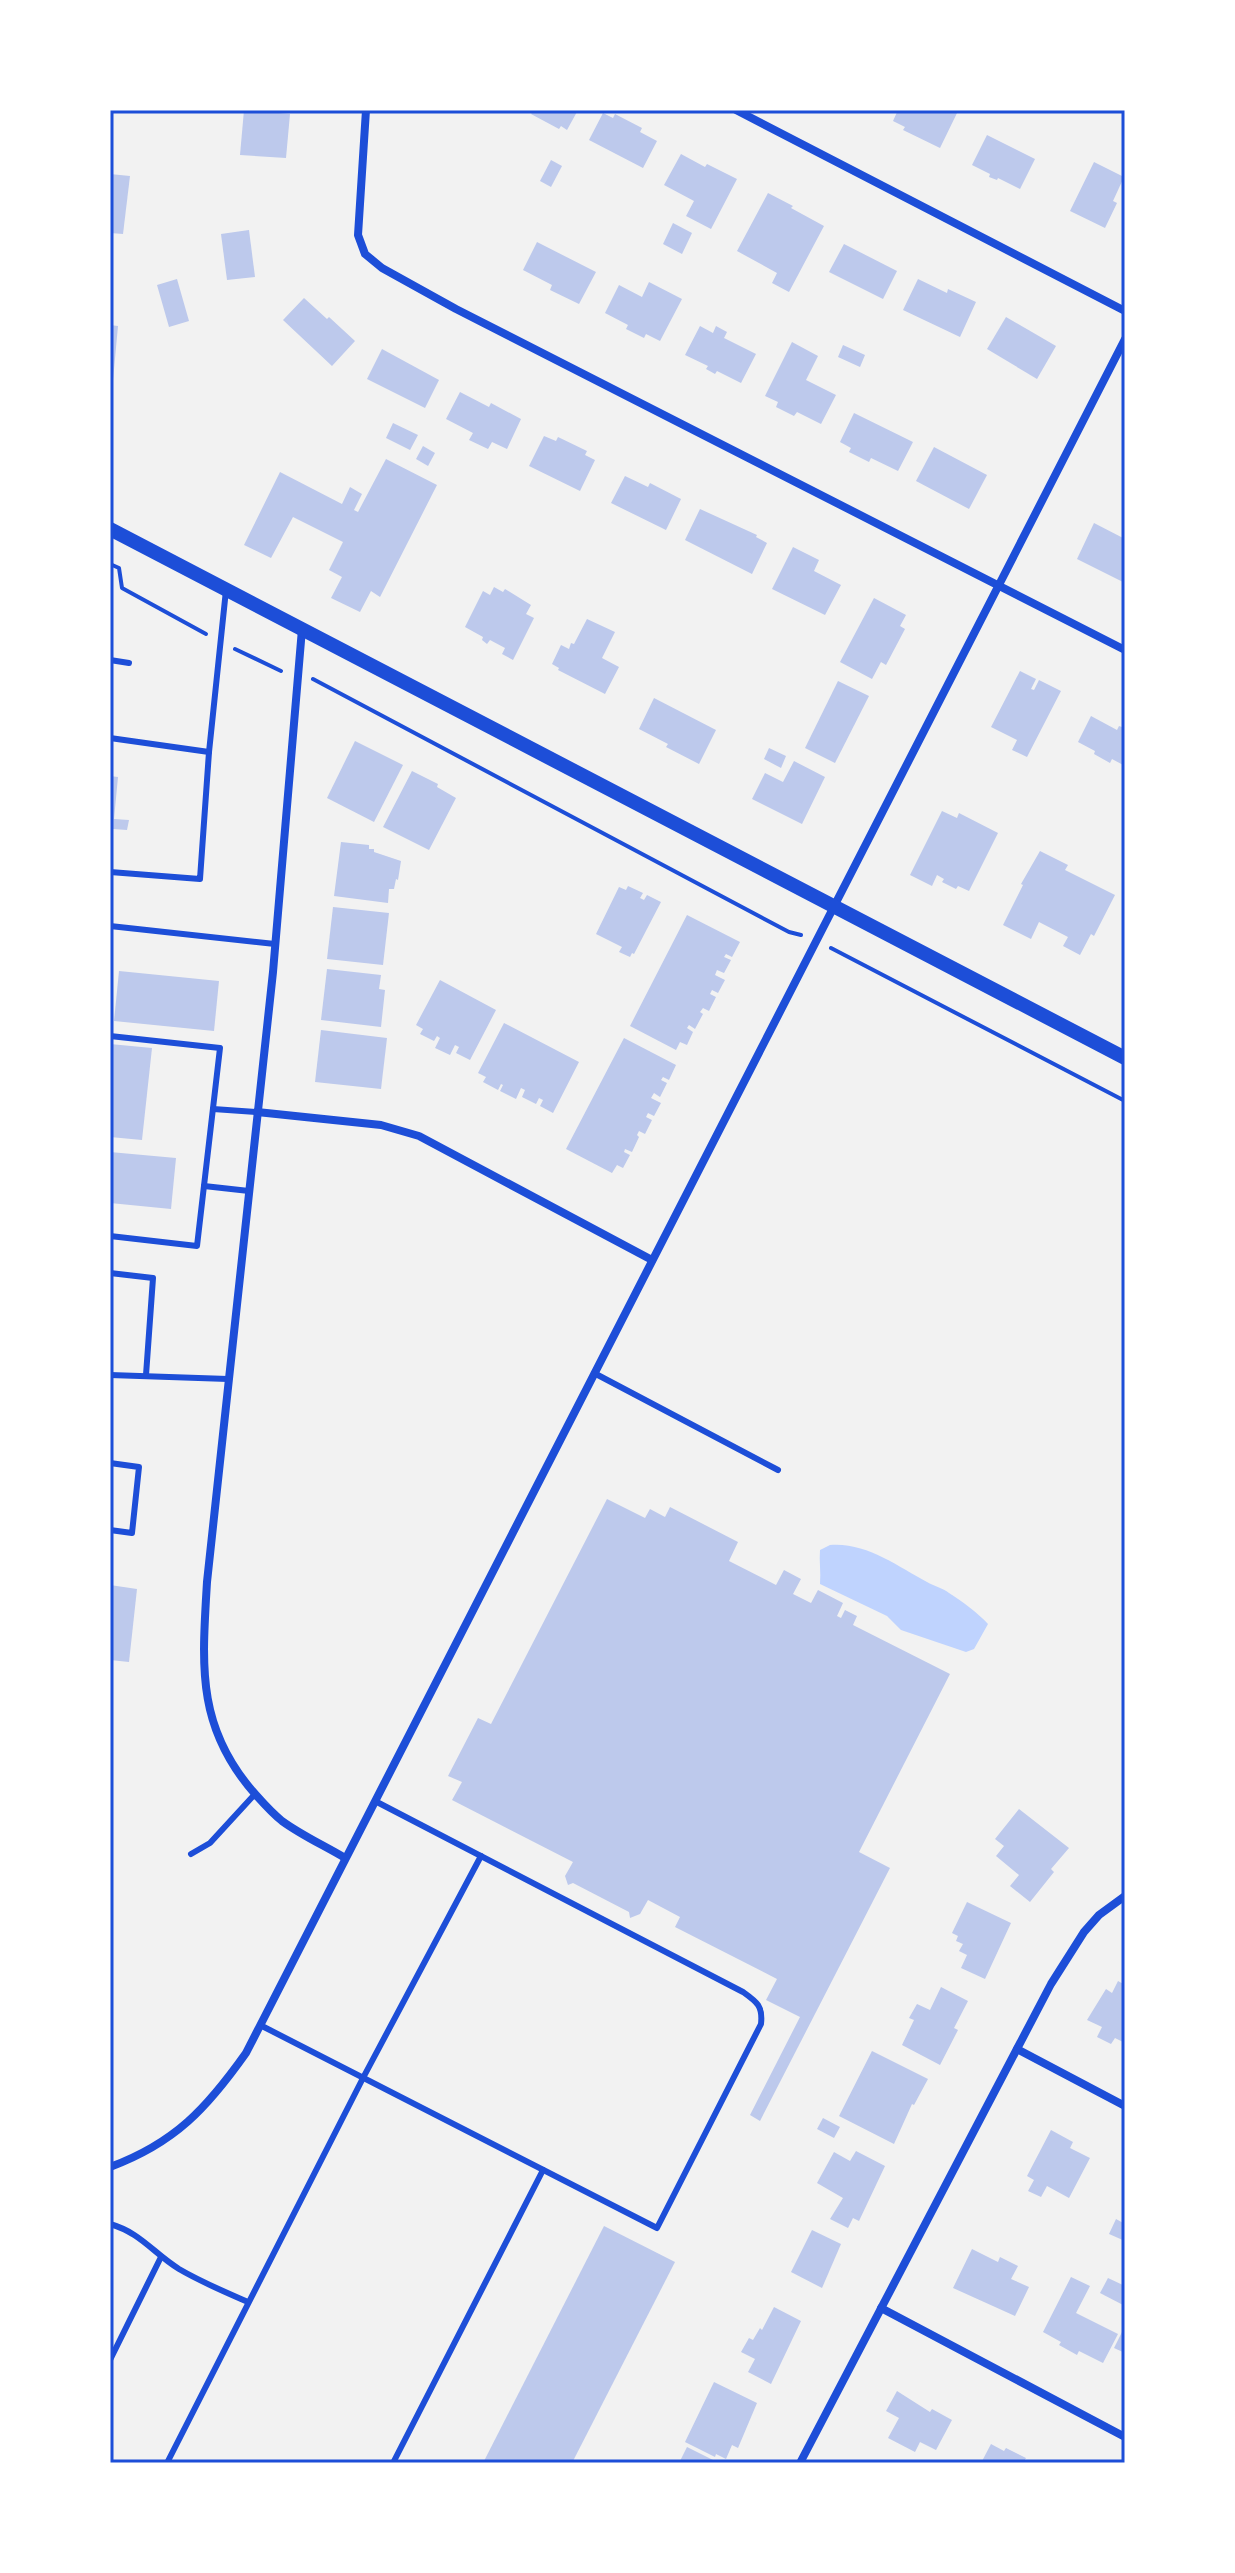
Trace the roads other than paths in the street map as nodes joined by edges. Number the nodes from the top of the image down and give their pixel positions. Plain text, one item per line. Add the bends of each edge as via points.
1 (366, 110) edge
2 (736, 110) edge
3 (1125, 311) edge
4 (1125, 339) edge
5 (110, 529) edge
6 (998, 585) junction
7 (226, 590) junction
8 (302, 629) junction
9 (1125, 650) edge
10 (110, 660) edge
11 (129, 663) dead end
12 (110, 738) edge
13 (209, 752) junction
14 (110, 872) edge
15 (833, 906) junction
16 (110, 926) edge
17 (275, 944) junction
18 (110, 1036) edge
19 (1125, 1058) edge
20 (213, 1109) junction
21 (257, 1112) junction
22 (204, 1186) junction
23 (249, 1191) junction
24 (110, 1236) edge
25 (652, 1260) junction
26 (110, 1273) edge
27 (594, 1373) junction
28 (110, 1375) edge
29 (146, 1375) junction
30 (228, 1379) junction
31 (110, 1463) edge
32 (778, 1470) dead end
33 (110, 1530) edge
34 (255, 1794) junction
35 (375, 1801) junction
36 (191, 1854) dead end
37 (481, 1856) junction
38 (345, 1858) junction
39 (1125, 1896) edge
40 (260, 2025) junction
41 (1017, 2049) junction
42 (363, 2078) junction
43 (1125, 2106) edge
44 (110, 2167) edge
45 (543, 2170) junction
46 (110, 2224) edge
47 (161, 2257) junction
48 (248, 2302) junction
49 (881, 2308) junction
50 (110, 2360) edge
51 (1125, 2437) edge
52 (169, 2463) edge
53 (393, 2463) edge
54 (800, 2463) edge

1 - 6 street via 358,235 365,254 382,268
2 - 3 street
4 - 6 street
5 - 7 street
6 - 9 street
6 - 15 street
7 - 8 street
7 - 13 lane
8 - 15 street
8 - 17 street
10 - 11 lane
12 - 13 lane
13 - 14 lane via 200,879
15 - 19 street
15 - 25 street
16 - 17 lane
17 - 21 street
18 - 20 lane via 220,1048
20 - 21 lane
20 - 22 lane
21 - 23 street
21 - 25 street via 381,1125 419,1136
22 - 23 lane
22 - 24 lane via 197,1246
23 - 30 street
25 - 27 street
26 - 29 lane via 153,1278
27 - 32 lane
27 - 35 street
28 - 29 lane
29 - 30 lane
30 - 34 street via 207,1582 205,1688 225,1753
31 - 33 lane via 139,1467 132,1533
34 - 36 lane via 210,1843
34 - 38 street via 284,1822
35 - 37 lane
35 - 38 street
37 - 42 lane
37 - 45 lane via 743,1992 760,2003 762,2012 761,2024 657,2228
38 - 40 street
39 - 41 street via 1084,1932
40 - 42 lane
40 - 44 street via 246,2053 193,2119 137,2157
41 - 43 street
41 - 49 street
42 - 45 lane
42 - 48 lane
45 - 53 lane
46 - 47 lane via 138,2235
47 - 48 lane
47 - 50 lane
48 - 52 lane
49 - 51 street
49 - 54 street

